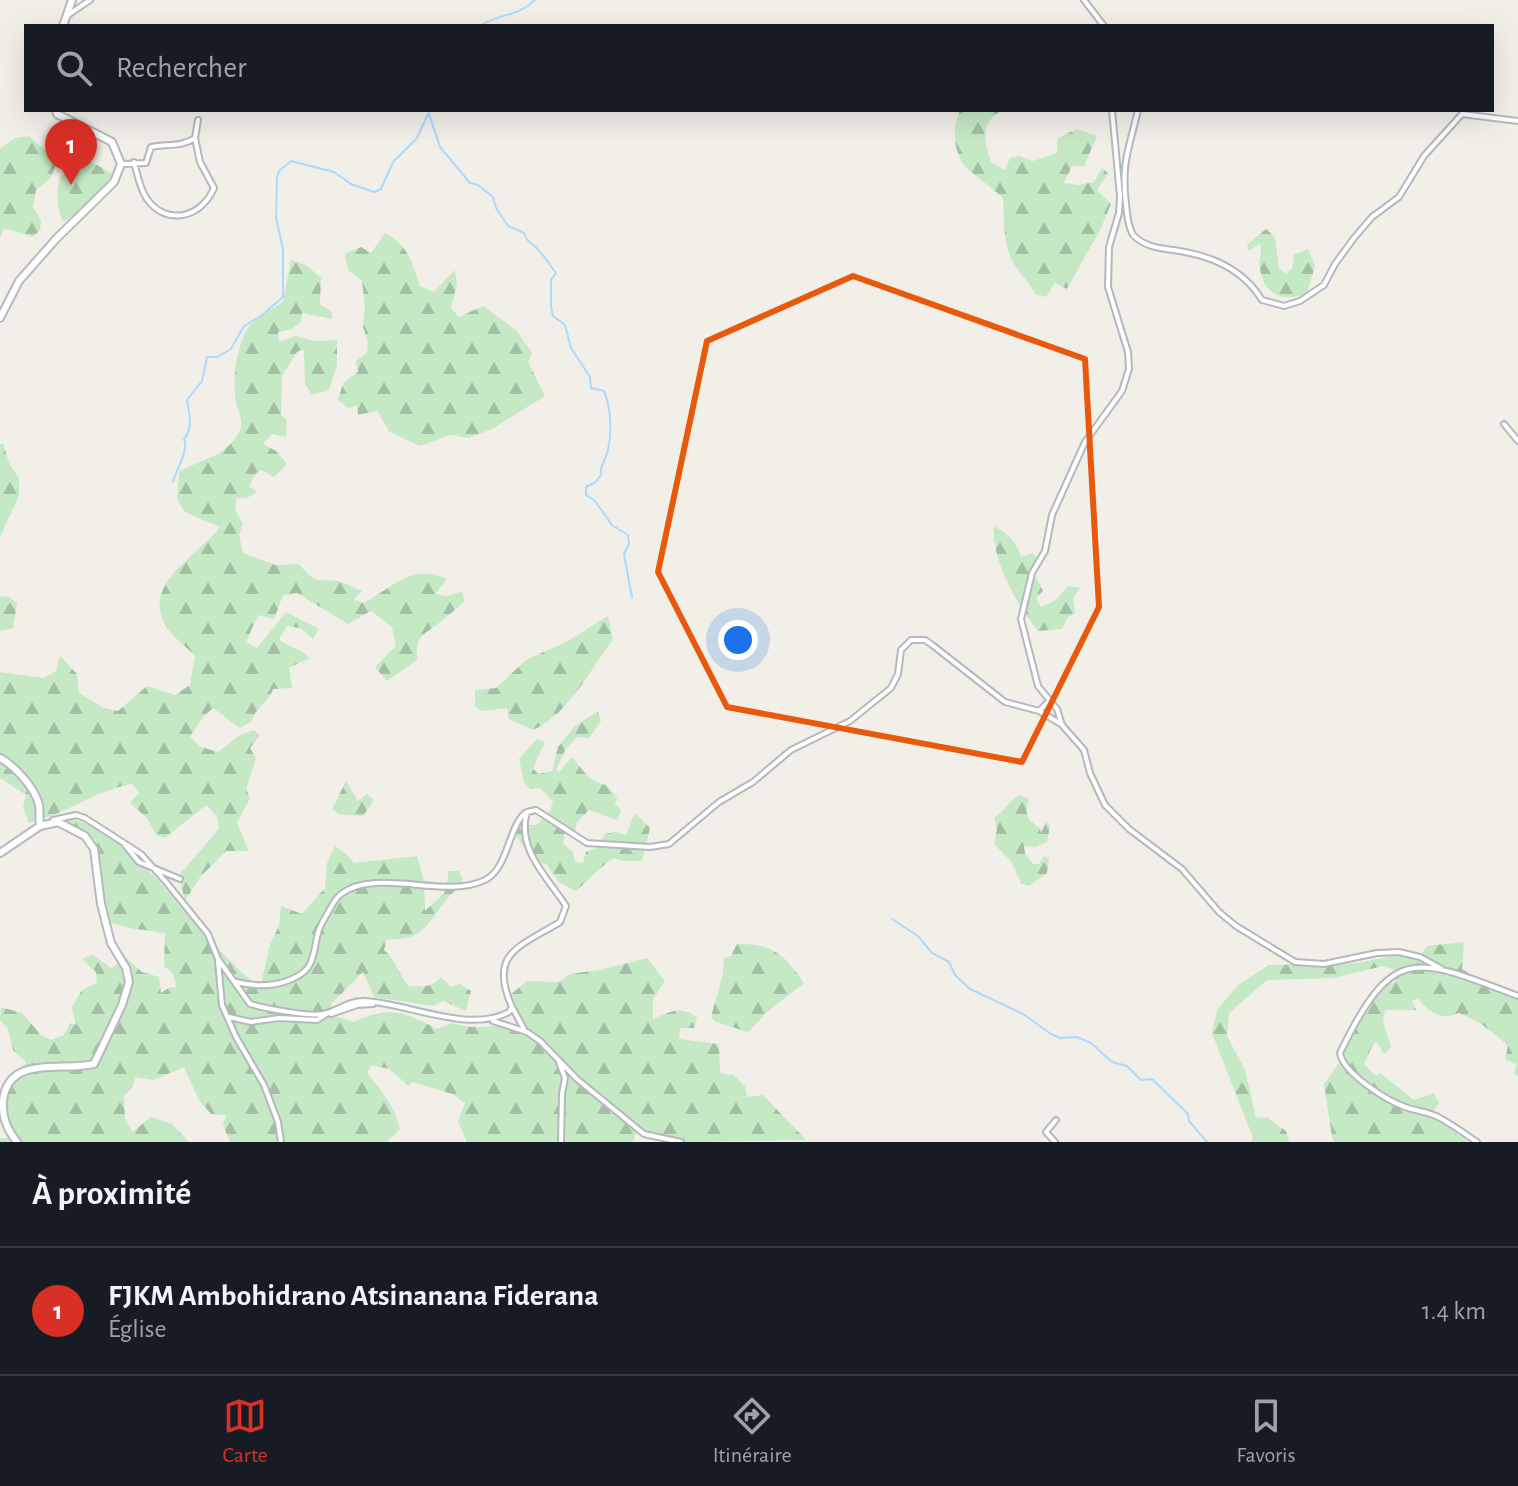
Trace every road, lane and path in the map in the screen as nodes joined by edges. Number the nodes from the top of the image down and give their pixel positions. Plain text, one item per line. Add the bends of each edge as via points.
1 (72, 0) edge
2 (90, 0) edge
3 (1084, 0) edge
4 (68, 15) junction
5 (64, 24) edge
6 (1102, 24) edge
7 (56, 112) edge
8 (1112, 112) edge
9 (1137, 112) edge
10 (198, 120) dead end
11 (1518, 121) edge
12 (195, 138) junction
13 (134, 162) junction
14 (121, 164) junction
15 (0, 318) edge
16 (1504, 424) dead end
17 (1518, 441) edge
18 (1049, 701) junction
19 (1039, 711) junction
20 (1062, 725) junction
21 (0, 758) edge
22 (527, 812) junction
23 (40, 826) junction
24 (0, 853) edge
25 (153, 868) junction
26 (180, 879) dead end
27 (218, 959) junction
28 (1442, 969) junction
29 (235, 982) junction
30 (1518, 996) edge
31 (512, 1007) junction
32 (327, 1014) junction
33 (227, 1016) junction
34 (492, 1020) junction
35 (527, 1032) junction
36 (559, 1062) junction
37 (2, 1091) edge
38 (1056, 1120) dead end
39 (17, 1142) edge
40 (281, 1142) edge
41 (561, 1142) edge
42 (681, 1142) edge
43 (1055, 1142) edge
44 (1477, 1142) edge

1 - 4 street
2 - 4 street
3 - 6 street
4 - 5 street
7 - 14 street via 112,142
8 - 18 street via 1120,196 1109,247 1108,287 1129,369 1122,391 1085,442 1032,573 1021,619 1038,686
9 - 11 street via 1123,170 1133,235 1150,247 1184,251 1229,266 1249,280 1262,300 1284,306 1324,285 1354,238 1399,197 1424,156 1462,114
10 - 12 street
12 - 13 street via 185,145 151,147 146,163
12 - 13 street via 214,188 194,213 172,216 147,200
13 - 14 street
14 - 15 street via 114,182 19,281
16 - 17 street
18 - 19 street
18 - 20 street
19 - 20 street
19 - 22 street via 1005,702 925,640 911,640 901,650 891,688 850,721 791,750 669,844 587,843 536,810
20 - 28 street via 1084,750 1105,805 1182,869 1219,912 1285,958 1324,964 1399,952
21 - 23 street via 31,788 39,803
22 - 29 street via 487,879 464,886 379,884 349,889 338,895 321,925 305,972 271,986
22 - 31 street via 535,864 566,906 560,922 506,959 502,973
23 - 24 street
23 - 25 street via 76,815 141,854
23 - 37 street via 67,825 94,849 101,904 129,987 94,1064 27,1070
25 - 26 street
25 - 27 street via 208,934
27 - 29 street
27 - 33 street
28 - 30 street
28 - 44 street via 1407,968 1386,980 1367,1001 1340,1053 1341,1061 1385,1097 1438,1116
29 - 32 street via 250,1004
31 - 34 street
31 - 35 street
32 - 33 street via 317,1020 251,1022
32 - 34 street via 354,1002
33 - 40 street via 264,1085
34 - 35 street
35 - 36 street
36 - 41 street via 565,1087
36 - 42 street via 644,1134
37 - 39 street via 4,1117
38 - 43 street via 1046,1132

